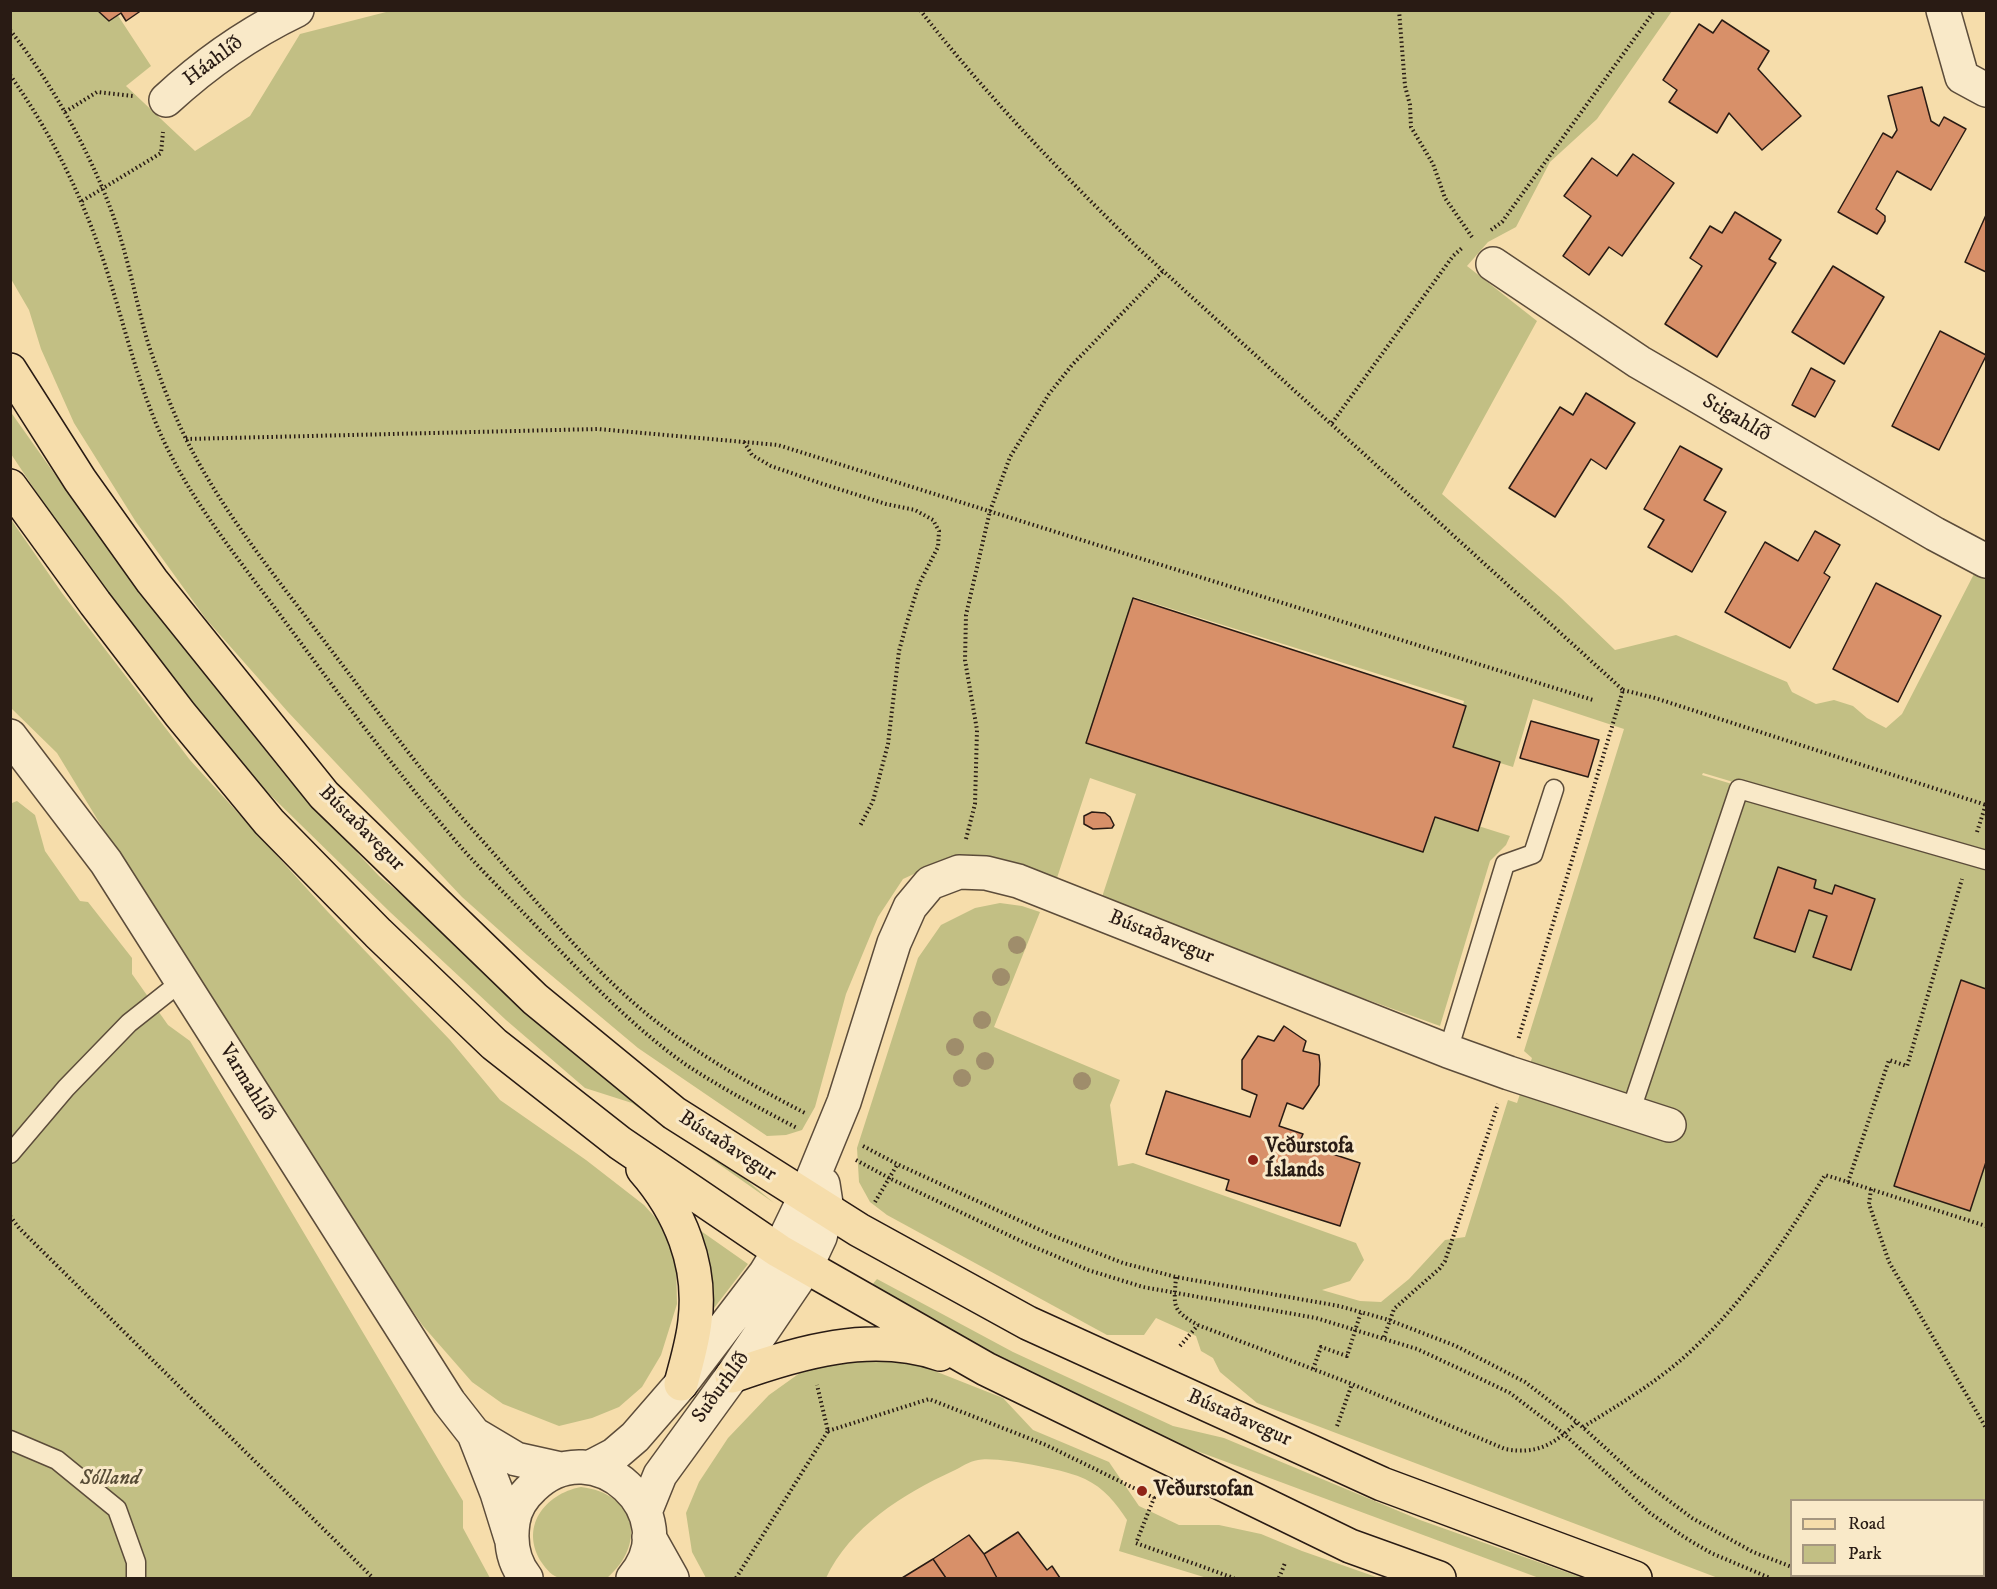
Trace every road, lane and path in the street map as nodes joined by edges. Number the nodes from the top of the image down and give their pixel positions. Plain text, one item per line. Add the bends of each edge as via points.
1 (297, 10) edge
2 (920, 10) edge
3 (1399, 10) edge
4 (1655, 10) edge
5 (1943, 10) edge
6 (10, 30) edge
7 (10, 75) edge
8 (1986, 90) edge
9 (166, 100) junction
10 (65, 112) junction
11 (104, 188) junction
12 (82, 201) junction
13 (1489, 232) dead end
14 (1464, 246) dead end
15 (1487, 250) joint
16 (1164, 270) junction
17 (10, 370) edge
18 (186, 439) junction
19 (743, 441) junction
20 (10, 486) edge
21 (990, 511) junction
22 (1986, 561) edge
23 (1623, 690) dead end
24 (1593, 700) dead end
25 (10, 736) edge
26 (1554, 789) dead end
27 (1986, 805) edge
28 (860, 826) dead end
29 (1978, 857) edge
30 (958, 872) junction
31 (182, 981) junction
32 (1448, 1051) junction
33 (1630, 1113) junction
34 (813, 1117) dead end
35 (1669, 1125) dead end
36 (620, 1143) junction
37 (859, 1144) dead end
38 (812, 1145) junction
39 (10, 1154) edge
40 (854, 1159) dead end
41 (897, 1164) junction
42 (889, 1178) junction
43 (1848, 1182) junction
44 (1871, 1189) junction
45 (816, 1204) junction
46 (871, 1208) dead end
47 (10, 1216) edge
48 (1986, 1226) edge
49 (793, 1259) junction
50 (1176, 1277) junction
51 (1175, 1292) junction
52 (1361, 1312) junction
53 (1198, 1325) junction
54 (1356, 1329) junction
55 (1180, 1346) dead end
56 (986, 1369) junction
57 (1313, 1369) junction
58 (814, 1374) dead end
59 (732, 1376) junction
60 (681, 1384) junction
61 (1352, 1384) junction
62 (1576, 1422) junction
63 (1583, 1427) junction
64 (1986, 1428) edge
65 (828, 1431) junction
66 (474, 1434) junction
67 (1564, 1434) junction
68 (1333, 1435) dead end
69 (10, 1440) edge
70 (576, 1468) junction
71 (1134, 1488) junction
72 (1147, 1490) dead end
73 (647, 1525) junction
74 (511, 1538) junction
75 (1285, 1563) dead end
76 (1790, 1567) edge
77 (136, 1578) edge
78 (374, 1578) edge
79 (526, 1578) edge
80 (633, 1578) edge
81 (672, 1578) edge
82 (736, 1578) edge
83 (1234, 1578) edge
84 (1279, 1578) edge
85 (1439, 1578) edge
86 (1635, 1578) edge
87 (1770, 1578) edge

1 - 9 street, Háahlíð via 231,47
2 - 16 path via 1071,183
3 - 15 path via 1411,127 1433,164 1445,198 1474,240
4 - 13 path via 1502,222
5 - 8 street via 1962,77
6 - 10 path
7 - 12 path via 56,149
9 - 10 path via 97,92
9 - 11 path via 161,153
10 - 11 path
11 - 12 path
11 - 18 path via 148,342
12 - 38 path via 133,359 162,436 182,475 347,705 451,836 589,981 641,1030 686,1065
14 - 16 path via 1332,423
15 - 22 street, Stigahlíð via 1639,362
16 - 21 path via 1049,394 1010,457
17 - 45 main road, Bústaðavegur via 80,480 152,581 324,795 535,999 674,1113
18 - 19 path via 598,429
18 - 34 path via 256,550 376,710 552,920 605,977 656,1022 708,1059
19 - 21 path via 778,445
19 - 28 path via 752,455 771,466 915,510 933,520 939,531 939,547 920,584 899,651 888,744 873,801
20 - 36 main road via 180,714 269,822 494,1044
21 - 24 path
21 - 30 path via 966,615 965,660 977,730 975,804
23 - 27 path
25 - 31 street, Varmahlíð via 106,862
26 - 32 lane via 1533,854 1505,864
27 - 29 path
29 - 33 lane via 1739,789
29 - 43 path via 1907,1066 1889,1060
30 - 32 street, Bústaðavegur via 986,873 1018,881
30 - 38 street, Bústaðavegur via 930,883 910,907 894,943 844,1102
31 - 39 lane via 129,1023
31 - 66 street, Varmahlíð via 449,1402
32 - 33 street, Bústaðavegur
33 - 35 street, Bústaðavegur
36 - 49 main road
36 - 60 main road via 672,1207 693,1268 695,1322
37 - 41 path
38 - 45 street, Bústaðavegur
40 - 42 path
41 - 42 path
41 - 50 path via 1051,1235 1123,1263
42 - 46 path
42 - 51 path via 1088,1270
43 - 44 path
43 - 63 path via 1825,1175 1785,1241 1744,1294 1691,1351 1642,1390
44 - 48 path
44 - 64 path via 1869,1204 1889,1262
45 - 49 street, Bústaðavegur
45 - 86 main road, Bústaðavegur via 1028,1323 1382,1484
47 - 78 path
49 - 56 main road
49 - 59 street, Suðurhlíð
49 - 60 street, Suðurhlíð via 765,1274
50 - 51 path
50 - 52 path
51 - 53 path via 1175,1304 1181,1315
51 - 54 path
52 - 54 path
52 - 62 path via 1456,1346 1525,1382
53 - 55 path
53 - 57 path
54 - 57 path via 1347,1356 1321,1347
54 - 67 path via 1417,1349 1510,1393
56 - 59 main road via 918,1347 877,1343 808,1351
56 - 85 main road via 1350,1546
57 - 61 path
58 - 65 path
59 - 73 street, Suðurhlíð via 660,1475
60 - 70 street, Suðurhlíð via 614,1455
61 - 67 path via 1505,1449 1539,1449
61 - 68 path
62 - 63 path
62 - 67 path
63 - 76 path via 1636,1476 1692,1518 1753,1552
65 - 71 path via 929,1399 1046,1445
65 - 82 path
66 - 70 street, Varmahlíð via 516,1459
66 - 74 street, Varmahlíð
67 - 87 path via 1650,1513 1684,1537
69 - 77 lane via 57,1460 117,1509 136,1562
70 - 73 street, Varmahlíð via 608,1473 624,1483 637,1496
70 - 74 street, Suðurhlíð via 540,1479 524,1495 514,1515
71 - 72 path
71 - 83 path via 1155,1496 1136,1544
73 - 80 street, Suðurhlíð via 646,1556
73 - 81 street
74 - 79 street, Varmahlíð via 515,1558
75 - 84 path

